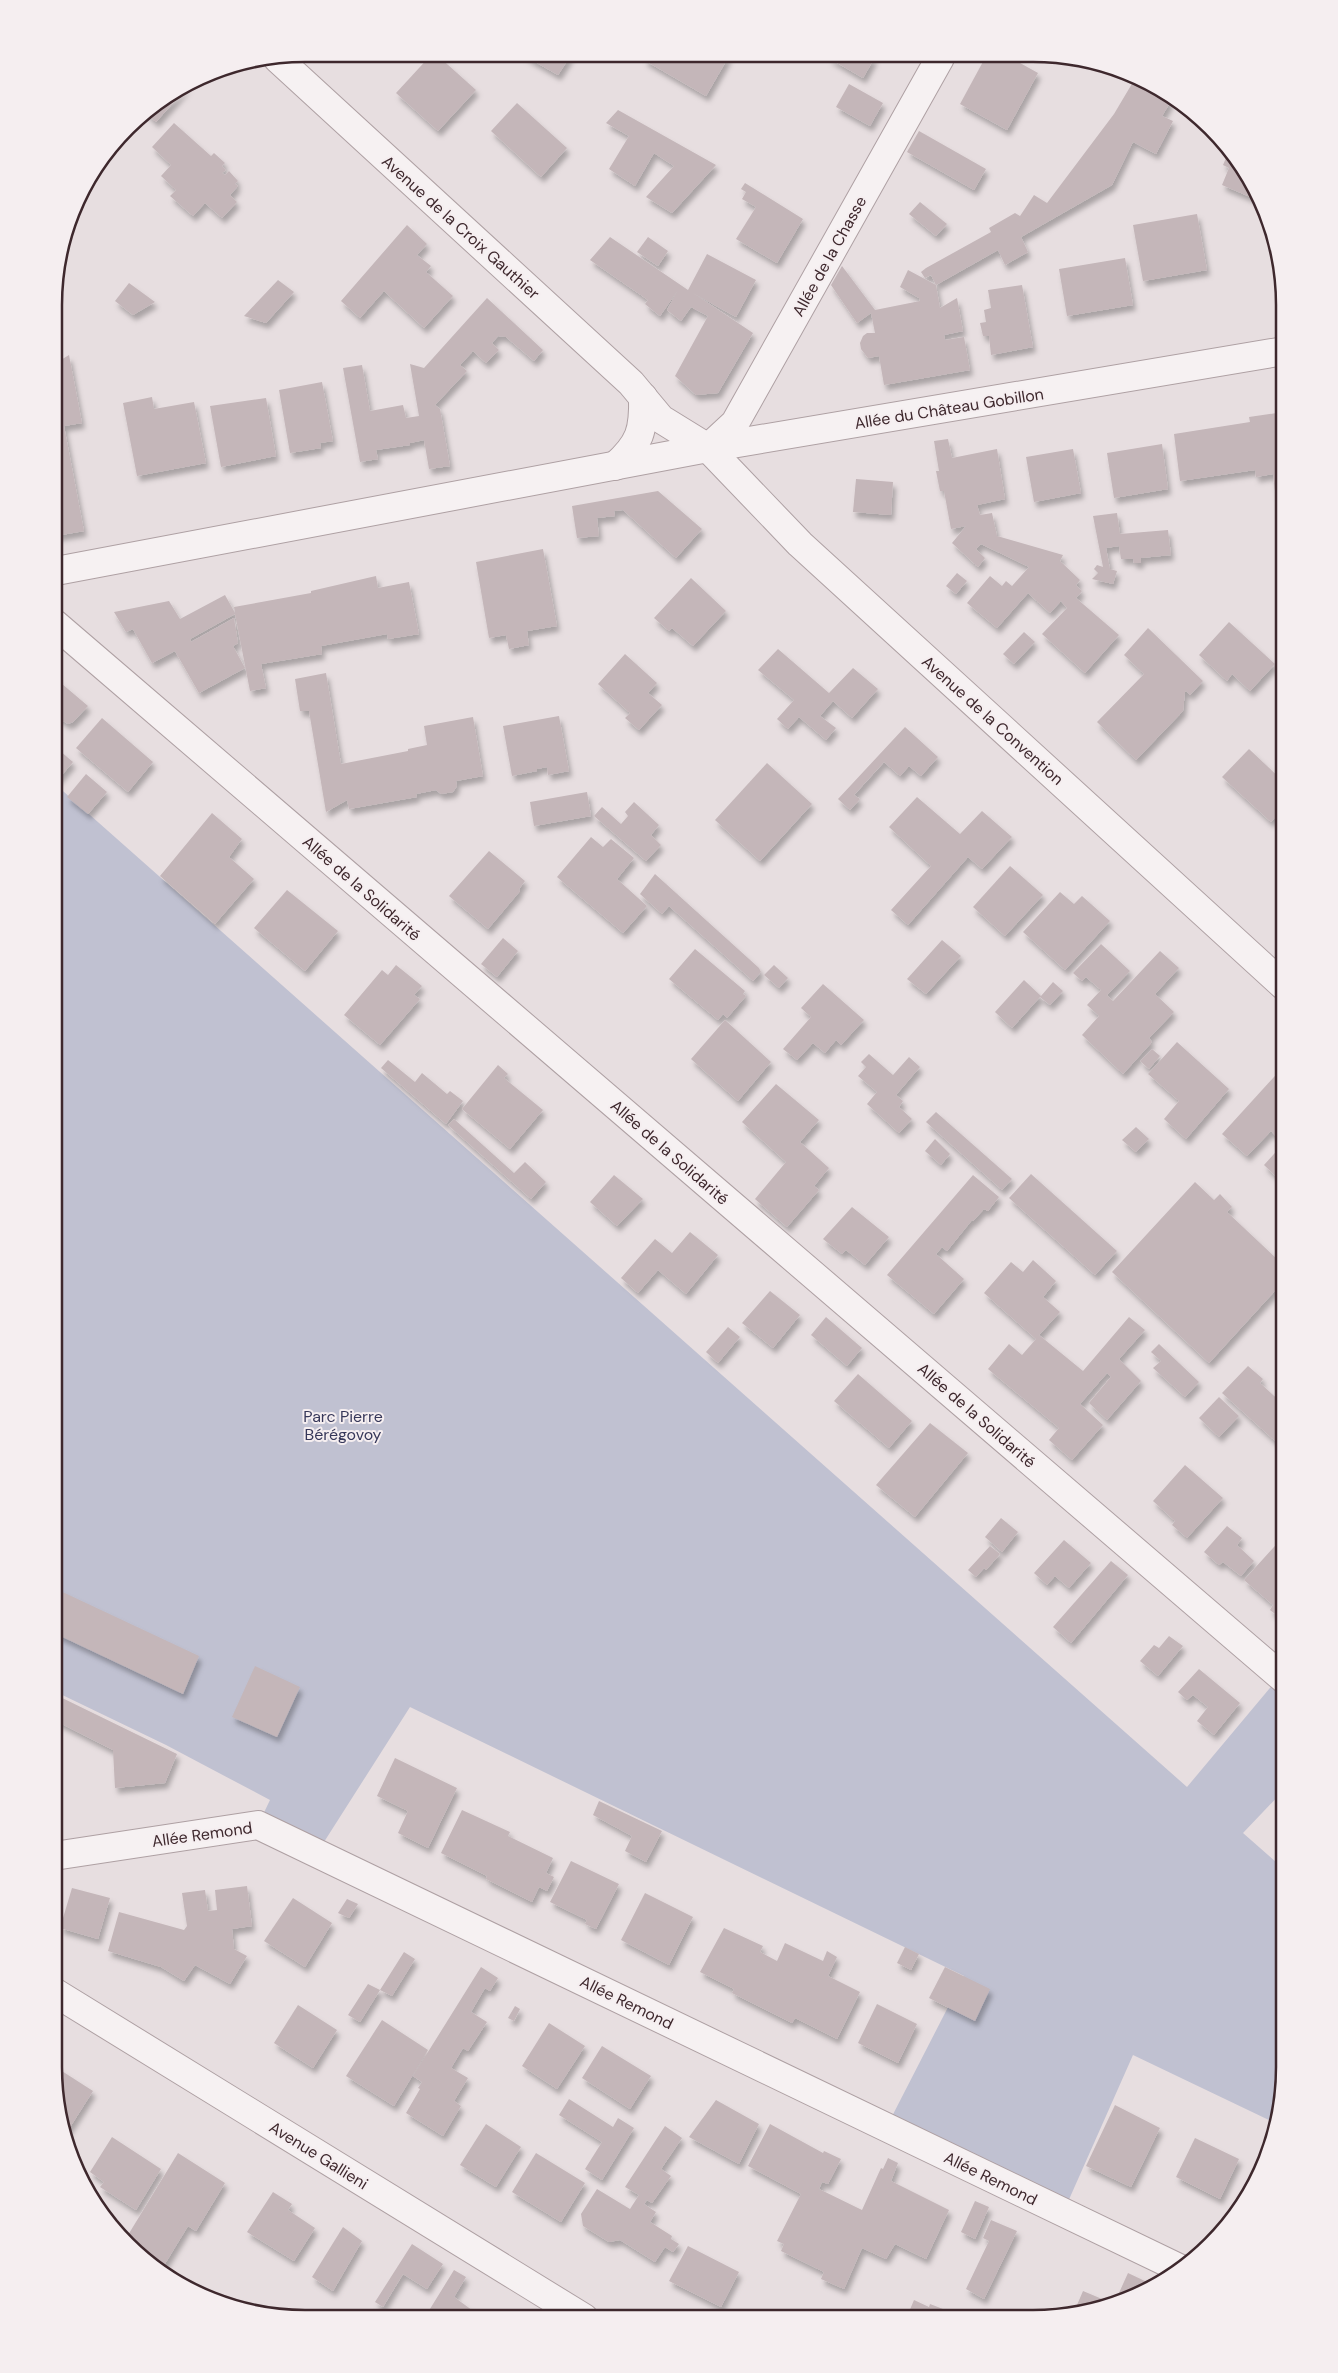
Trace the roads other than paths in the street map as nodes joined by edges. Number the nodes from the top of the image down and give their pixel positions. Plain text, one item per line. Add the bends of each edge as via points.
1 (938, 62) edge
2 (283, 64) edge
3 (1276, 352) edge
4 (643, 397) junction
5 (708, 448) junction
6 (615, 466) junction
7 (63, 570) edge
8 (63, 630) edge
9 (1276, 979) edge
10 (1276, 1672) edge
11 (63, 1855) edge
12 (63, 1998) edge
13 (1174, 2266) edge
14 (571, 2310) edge

1 - 5 street, Allée de la Chasse via 734,423
2 - 4 street, Avenue de la Croix Gauthier
3 - 5 street, Allée du Château Gobillon
4 - 5 street, Avenue de la Croix Gauthier via 661,419
4 - 6 street via 644,421 632,451
5 - 6 street, Allée du Château Gobillon
5 - 9 street, Avenue de la Convention via 800,544
6 - 7 street, Allée du Château Gobillon
8 - 10 street, Allée de la Solidarité
11 - 13 street, Allée Remond via 258,1825
12 - 14 street, Avenue Gallieni

